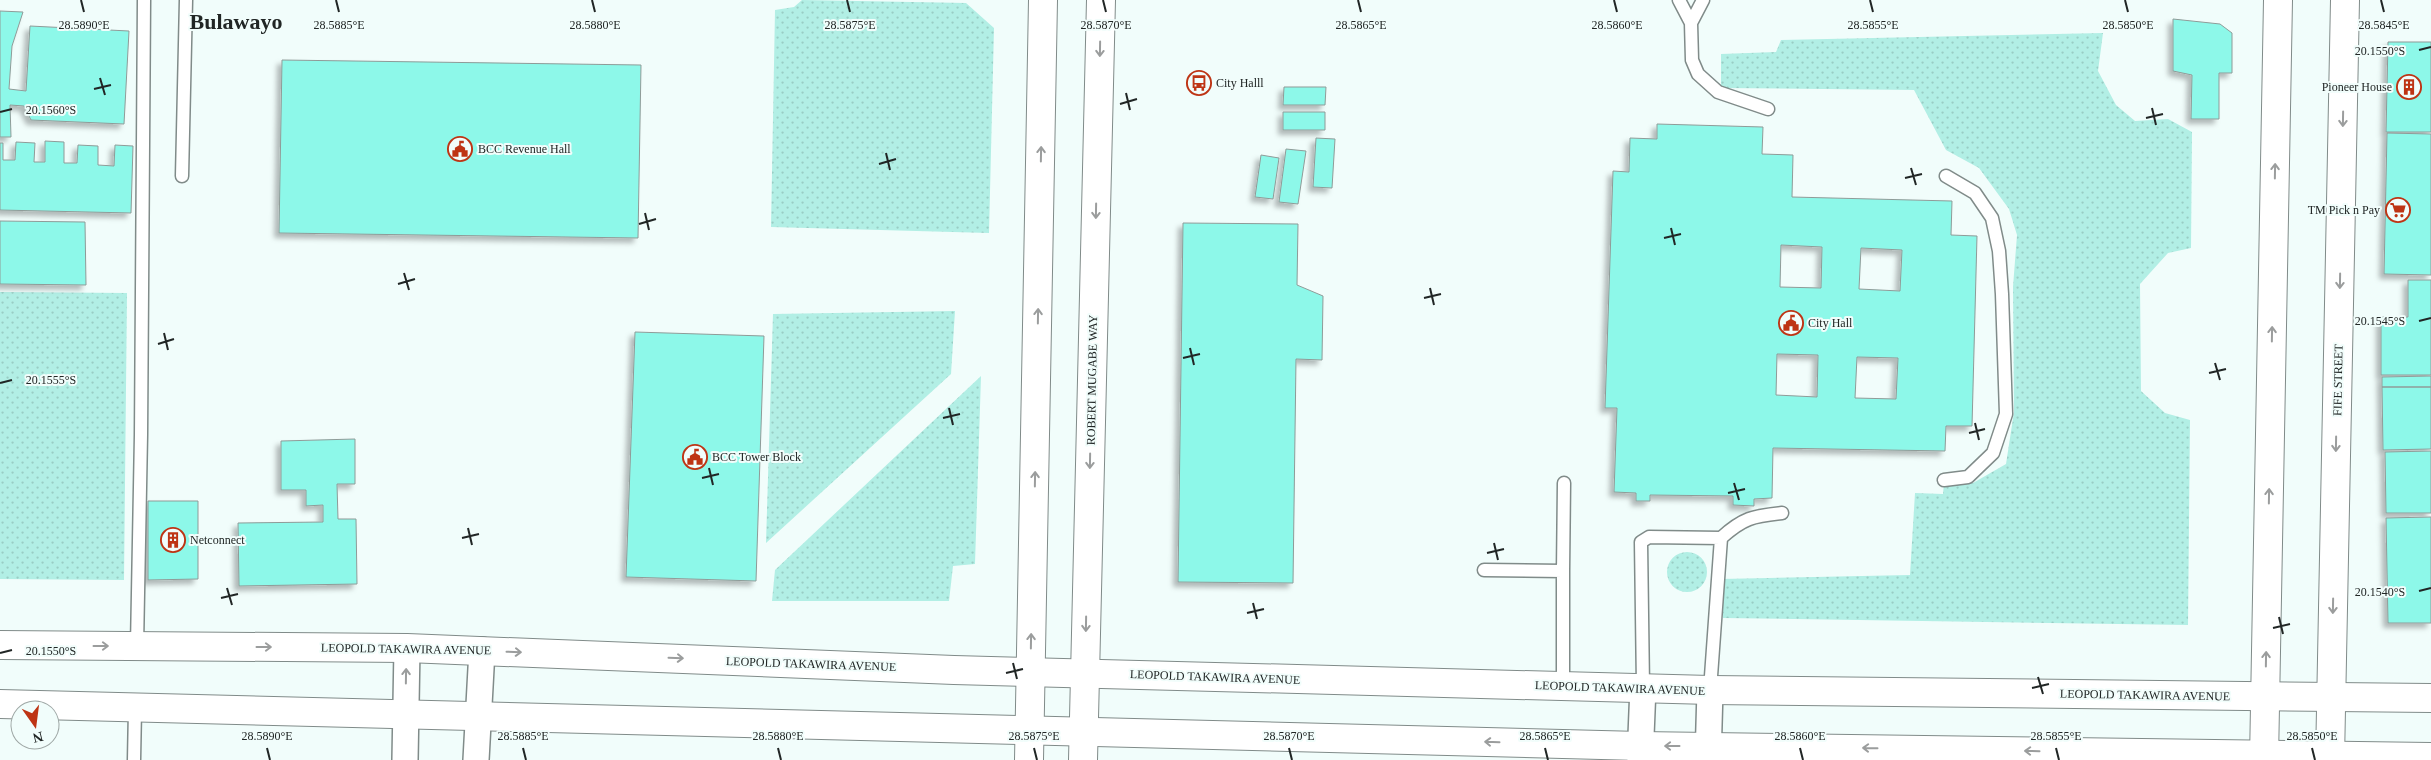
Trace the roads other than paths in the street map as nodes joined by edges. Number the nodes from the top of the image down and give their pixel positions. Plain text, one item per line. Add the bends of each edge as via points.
1 (144, 0) edge
2 (186, 0) edge
3 (1044, 0) edge
4 (1101, 0) edge
5 (1679, 0) edge
6 (1703, 0) edge
7 (2278, 0) edge
8 (2345, 0) edge
9 (1691, 23) junction
10 (1768, 109) dead end
11 (182, 176) dead end
12 (1946, 176) dead end
13 (1944, 480) dead end
14 (1564, 483) dead end
15 (1782, 513) dead end
16 (1721, 538) junction
17 (1484, 570) dead end
18 (1563, 571) junction
19 (0, 645) edge
20 (137, 646) junction
21 (407, 648) junction
22 (482, 650) junction
23 (1031, 672) junction
24 (1085, 674) junction
25 (1563, 686) junction
26 (1643, 687) junction
27 (1710, 690) junction
28 (2266, 697) junction
29 (2332, 697) junction
30 (2431, 698) edge
31 (0, 704) edge
32 (135, 708) junction
33 (406, 715) junction
34 (479, 715) junction
35 (1030, 730) junction
36 (1083, 731) junction
37 (1640, 753) edge
38 (1708, 753) edge
39 (2265, 757) edge
40 (2431, 757) edge
41 (2330, 758) edge
42 (134, 760) edge
43 (405, 760) edge
44 (476, 760) edge
45 (1029, 760) edge
46 (1083, 760) edge

1 - 20 lane
2 - 11 lane
23 -> 3 main road
4 -> 24 main road, ROBERT MUGABE WAY
5 - 9 lane
6 - 9 lane
28 -> 7 main road
8 -> 29 main road, FIFE STREET
9 - 10 lane via 1692,60 1698,74 1718,92
12 - 13 lane via 1975,193 1992,218 1999,251 2006,414 1993,452 1968,477
14 - 18 lane
15 - 16 lane via 1753,516 1734,526
16 - 26 lane via 1649,537 1641,542
16 - 27 lane
17 - 18 lane
18 - 25 lane
19 -> 20 main road, LEOPOLD TAKAWIRA AVENUE
20 -> 21 main road, LEOPOLD TAKAWIRA AVENUE
21 - 22 main road, LEOPOLD TAKAWIRA AVENUE
33 -> 21 street
22 -> 23 main road, LEOPOLD TAKAWIRA AVENUE
22 - 34 street
23 - 24 main road, LEOPOLD TAKAWIRA AVENUE
23 - 35 main road
24 - 25 main road, LEOPOLD TAKAWIRA AVENUE
24 - 36 main road, ROBERT MUGABE WAY
25 - 26 main road, LEOPOLD TAKAWIRA AVENUE
26 - 27 main road, LEOPOLD TAKAWIRA AVENUE
26 - 37 street
27 - 28 main road, LEOPOLD TAKAWIRA AVENUE
27 - 38 street
28 - 29 main road, LEOPOLD TAKAWIRA AVENUE
28 - 39 main road
29 - 30 main road, LEOPOLD TAKAWIRA AVENUE
29 - 41 main road, FIFE STREET
31 - 32 main road
32 - 33 main road
32 - 42 lane
33 - 34 main road
33 - 43 street
34 - 35 main road
34 - 44 street
35 - 36 main road
35 - 45 main road
37 -> 36 main road
36 - 46 main road, ROBERT MUGABE WAY
38 -> 37 main road
39 -> 38 main road
39 - 41 main road
40 - 41 main road

